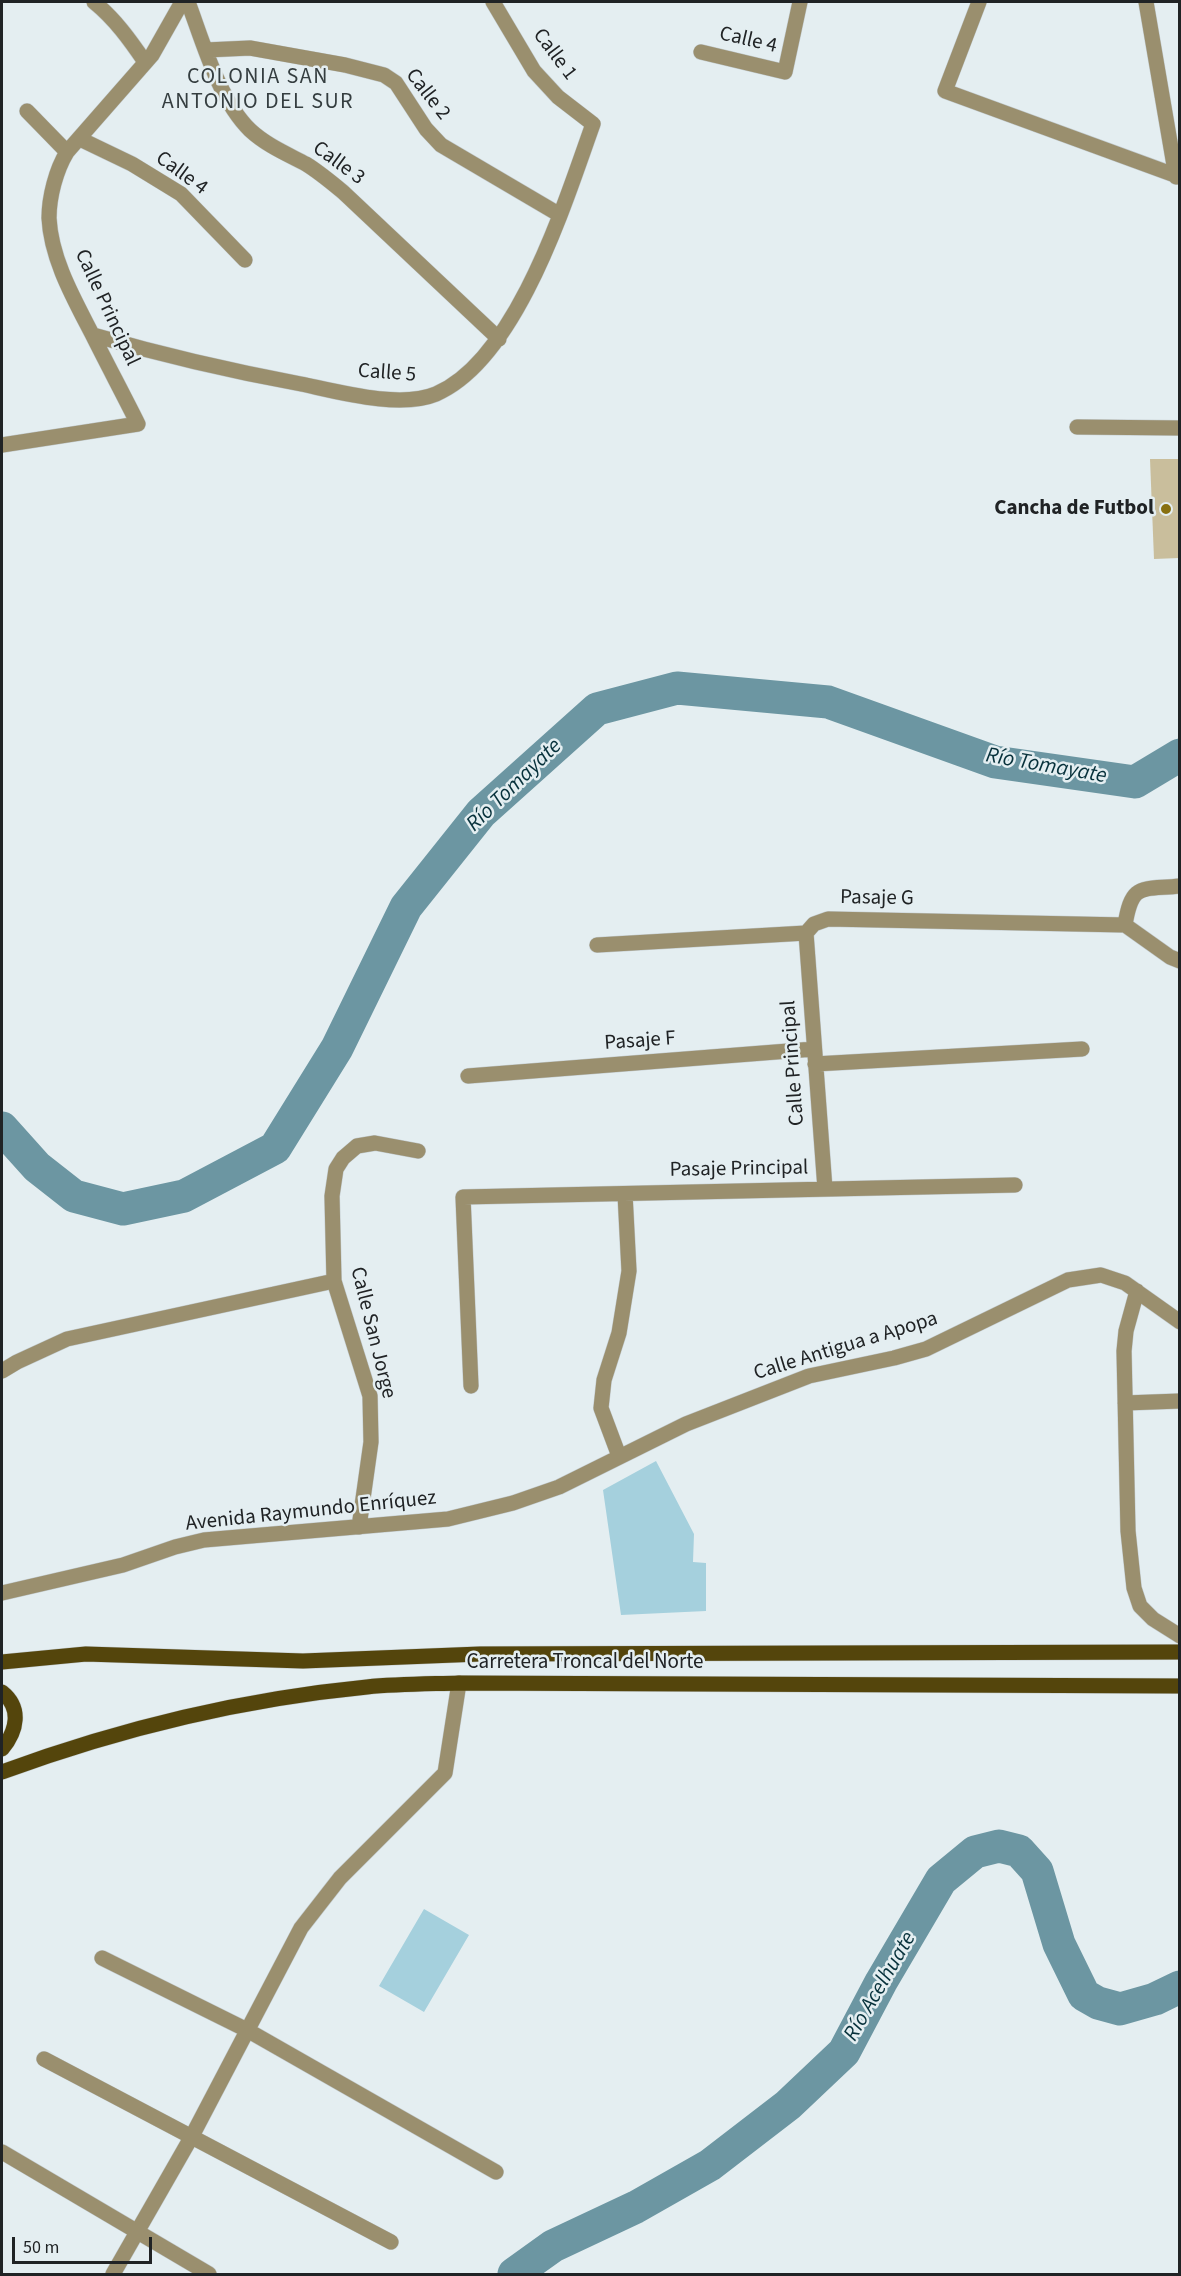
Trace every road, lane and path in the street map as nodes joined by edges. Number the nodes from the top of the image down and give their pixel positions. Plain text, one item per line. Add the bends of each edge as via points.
1 (94, 2) edge
2 (182, 2) edge
3 (188, 2) edge
4 (493, 2) edge
5 (800, 2) edge
6 (979, 2) edge
7 (1146, 2) edge
8 (206, 50) junction
9 (701, 52) dead end
10 (145, 62) junction
11 (27, 111) dead end
12 (593, 124) joint
13 (80, 139) junction
14 (68, 152) junction
15 (1178, 177) edge
16 (560, 215) junction
17 (245, 260) dead end
18 (93, 335) junction
19 (499, 339) junction
20 (1077, 427) dead end
21 (1179, 428) edge
22 (2, 445) edge
23 (1179, 886) edge
24 (1125, 925) junction
25 (806, 933) junction
26 (597, 945) dead end
27 (1179, 960) edge
28 (1082, 1049) dead end
29 (815, 1056) junction
30 (468, 1076) dead end
31 (418, 1150) dead end
32 (1015, 1185) dead end
33 (825, 1189) junction
34 (625, 1194) junction
35 (334, 1281) junction
36 (1137, 1292) junction
37 (1179, 1322) edge
38 (2, 1371) edge
39 (471, 1386) dead end
40 (1179, 1401) edge
41 (1125, 1403) junction
42 (619, 1456) junction
43 (359, 1527) junction
44 (2, 1593) edge
45 (1179, 1636) edge
46 (1179, 1652) edge
47 (2, 1662) edge
48 (459, 1683) junction
49 (1179, 1686) edge
50 (2, 1692) edge
51 (2, 1749) edge
52 (2, 1772) edge
53 (102, 1958) dead end
54 (247, 2030) junction
55 (44, 2059) dead end
56 (192, 2136) junction
57 (2, 2152) edge
58 (496, 2172) dead end
59 (136, 2232) junction
60 (391, 2242) dead end
61 (113, 2274) edge
62 (209, 2274) edge

1 - 10 street via 111,15
2 - 10 street, Calle Principal
3 - 8 street, Calle 3
4 - 12 street, Calle 1 via 534,71 558,97
5 - 9 street, Calle 4 via 785,72
6 - 15 street via 945,91
7 - 15 street
8 - 16 street, Calle 2 via 250,48 384,75 396,83 441,146
8 - 19 street, Calle 3 via 212,68 250,130 343,192
10 - 13 street, Calle Principal
11 - 14 street
12 - 16 street, Calle 5
13 - 14 street, Calle Principal
13 - 17 street, Calle 4 via 181,194
14 - 18 street, Calle Principal via 51,196 49,219 68,286
16 - 19 street, Calle 5
18 - 19 street, Calle 5 via 234,371 372,397 408,399 431,396 452,384 472,370
18 - 22 street, Calle Principal via 138,424
20 - 21 street
23 - 24 street via 1134,894
24 - 25 street, Pasaje G via 828,919 814,924
24 - 27 street
25 - 26 street, Pasaje G
25 - 29 street, Calle Principal
28 - 29 street, Pasaje F
29 - 30 street, Pasaje F
29 - 33 street, Calle Principal
31 - 35 street, Calle San Jorge via 375,1143 357,1146 343,1158 336,1169 332,1196
32 - 33 street, Pasaje Principal
33 - 34 street, Pasaje Principal
34 - 39 street, Pasaje Principal via 463,1197
34 - 42 street via 629,1270 619,1333 603,1380 602,1408
35 - 38 street via 67,1339
35 - 43 street, Calle San Jorge via 370,1396 370,1443
36 - 37 street, Calle Antigua a Apopa
36 - 41 street via 1125,1331
36 - 42 street, Calle Antigua a Apopa via 1125,1283 1101,1275 1068,1280 926,1348 809,1376 686,1424
40 - 41 street
41 - 45 street via 1128,1531 1134,1588 1140,1606
42 - 43 street, Avenida Raymundo Enríquez via 559,1487 513,1503 448,1519
43 - 44 street, Avenida Raymundo Enríquez via 204,1540
46 - 47 main road, Carretera Troncal del Norte via 480,1654 303,1661 86,1654
48 - 49 main road, Carretera Troncal del Norte
48 - 52 main road, Carretera Troncal del Norte via 366,1687 237,1706 171,1720 47,1755
48 - 54 street via 445,1773 340,1878 301,1928
50 - 51 main road via 11,1702 16,1721
53 - 54 street
54 - 56 street
54 - 58 street
55 - 56 street
56 - 59 street
56 - 60 street
57 - 59 street
59 - 61 street
59 - 62 street

